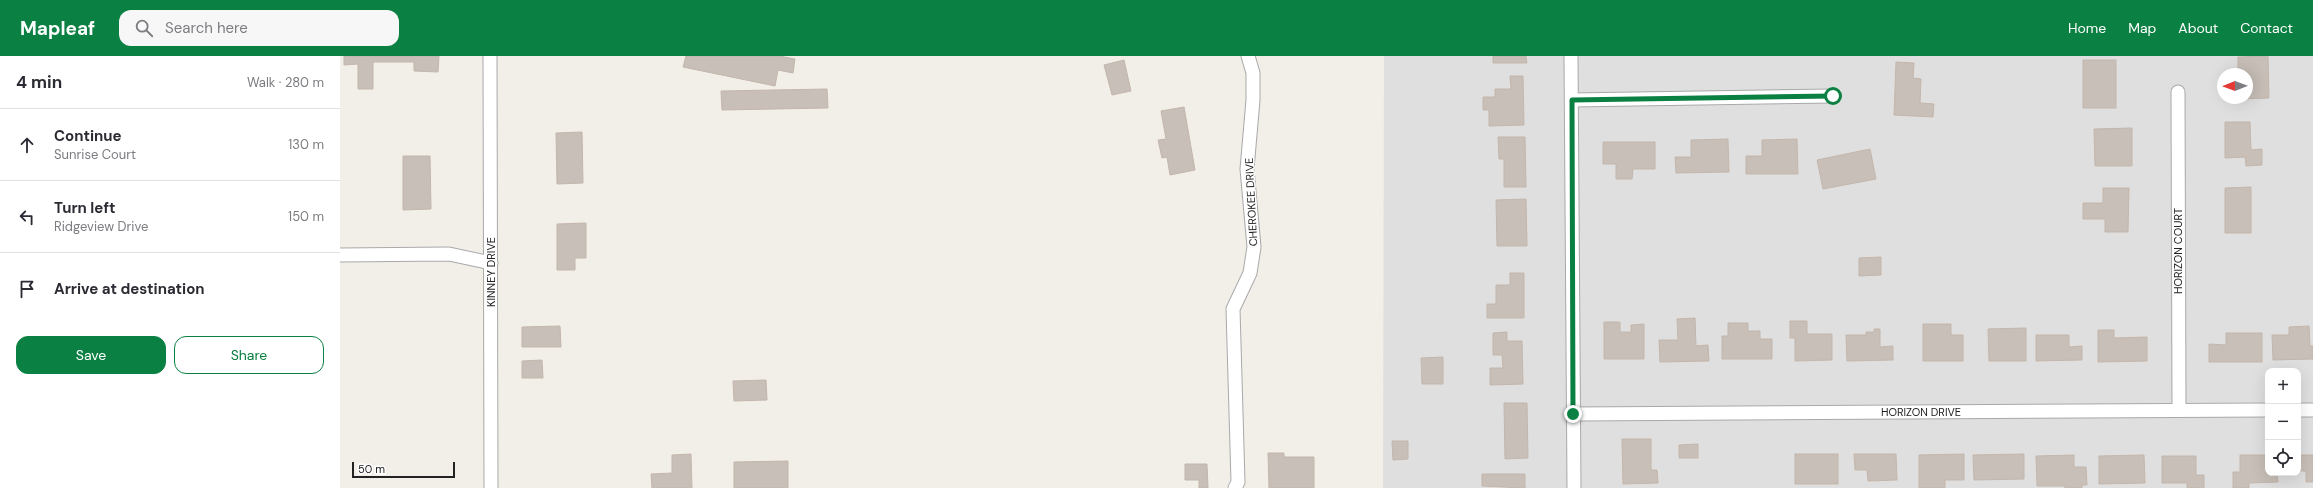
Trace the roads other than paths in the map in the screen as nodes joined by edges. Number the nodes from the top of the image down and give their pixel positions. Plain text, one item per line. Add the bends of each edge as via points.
1 (490, 56) edge
2 (1248, 56) edge
3 (1571, 56) edge
4 (2178, 92) dead end
5 (1833, 96) dead end
6 (1572, 100) junction
7 (340, 255) edge
8 (491, 263) junction
9 (2179, 409) junction
10 (2265, 410) edge
11 (2301, 410) edge
12 (2313, 410) edge
13 (1573, 414) junction
14 (491, 488) edge
15 (1235, 488) edge
16 (1574, 488) edge

1 - 8 street, KINNEY DRIVE
2 - 15 street, CHEROKEE DRIVE via 1253,73 1253,100 1247,169 1254,247 1250,273 1233,309 1238,482
3 - 6 street
4 - 9 street, HORIZON COURT
5 - 6 street
6 - 13 street
7 - 8 street via 449,254
8 - 14 street, KINNEY DRIVE
9 - 10 street, HORIZON DRIVE
9 - 13 street, HORIZON DRIVE
11 - 12 street
13 - 16 street

